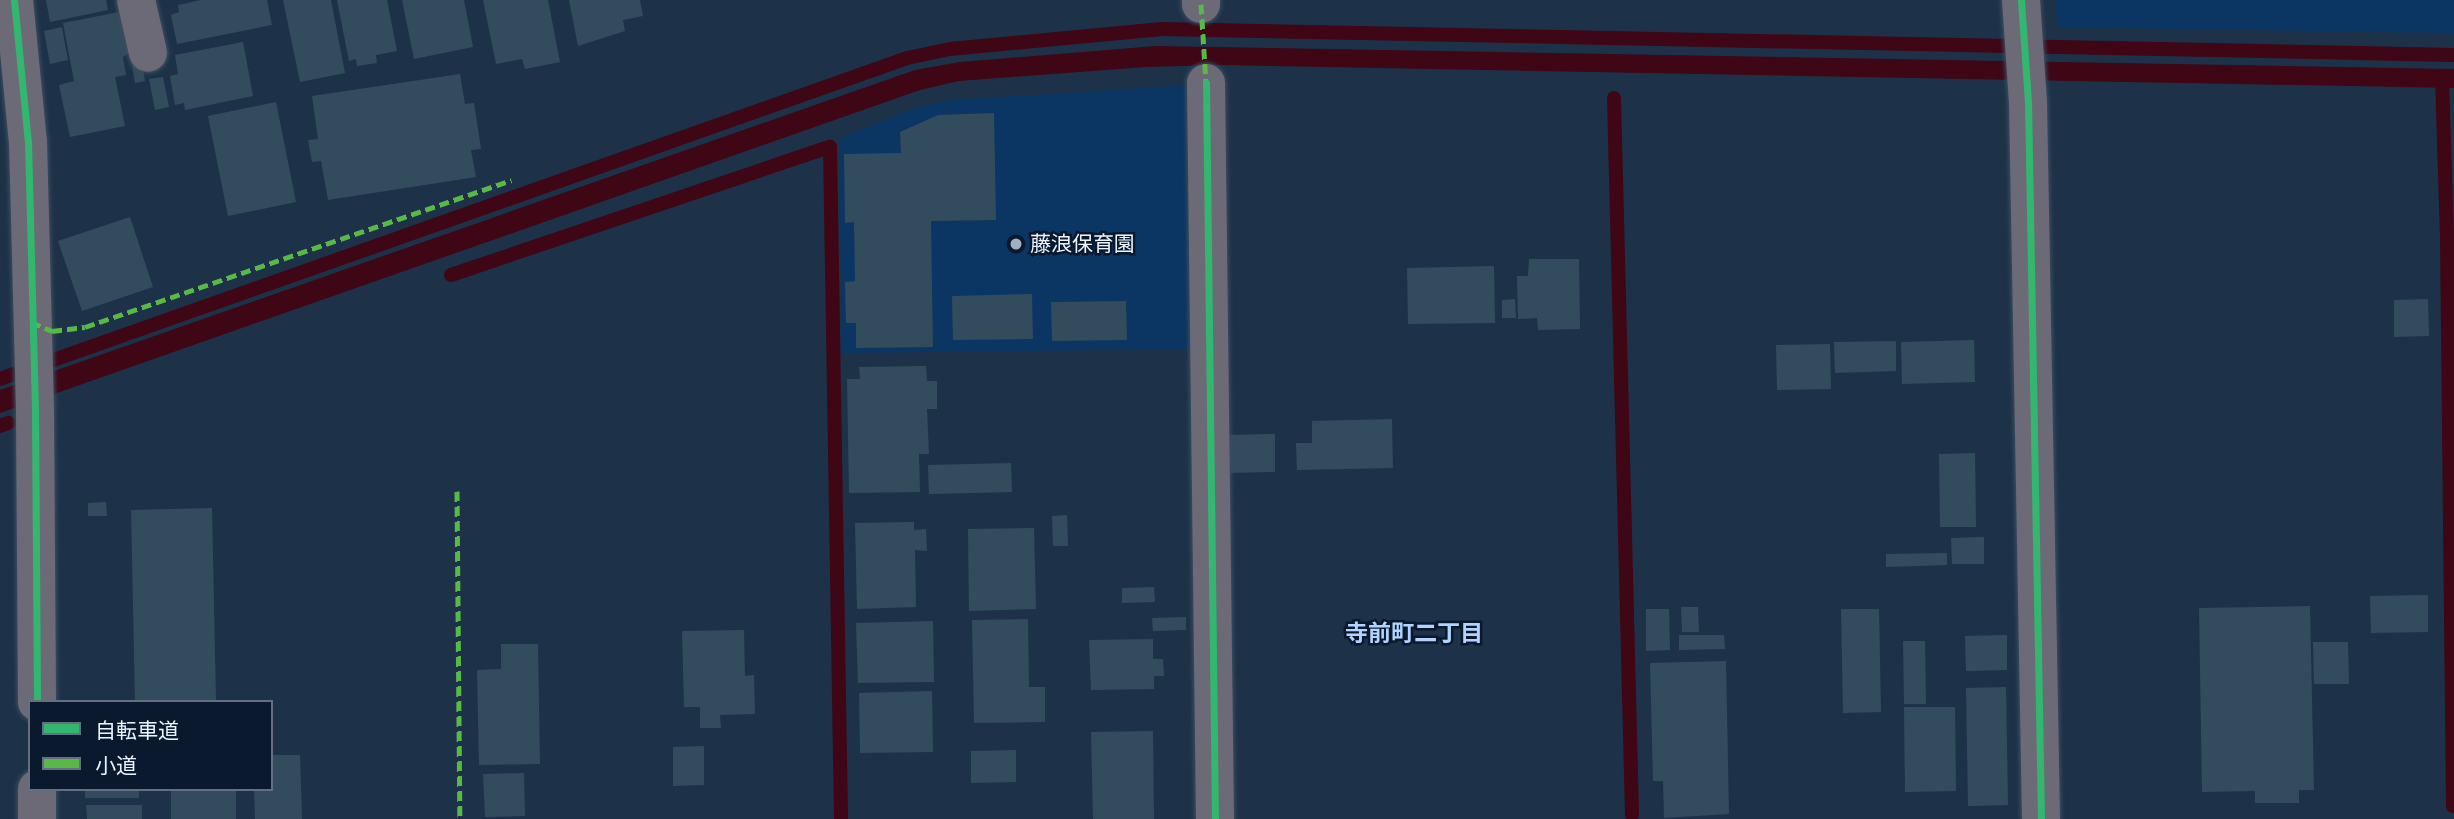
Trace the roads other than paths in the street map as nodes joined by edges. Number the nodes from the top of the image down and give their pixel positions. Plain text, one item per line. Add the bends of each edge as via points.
1 (14, 0) edge
2 (136, 0) edge
3 (2022, 12) edge
4 (148, 53) dead end
5 (1206, 83) dead end
6 (37, 700) edge
7 (37, 791) edge
8 (37, 819) edge
9 (1215, 819) edge
10 (2041, 819) edge

1 - 6 street via 28,142
2 - 4 street
3 - 10 street via 2028,102
5 - 9 street
7 - 8 street

